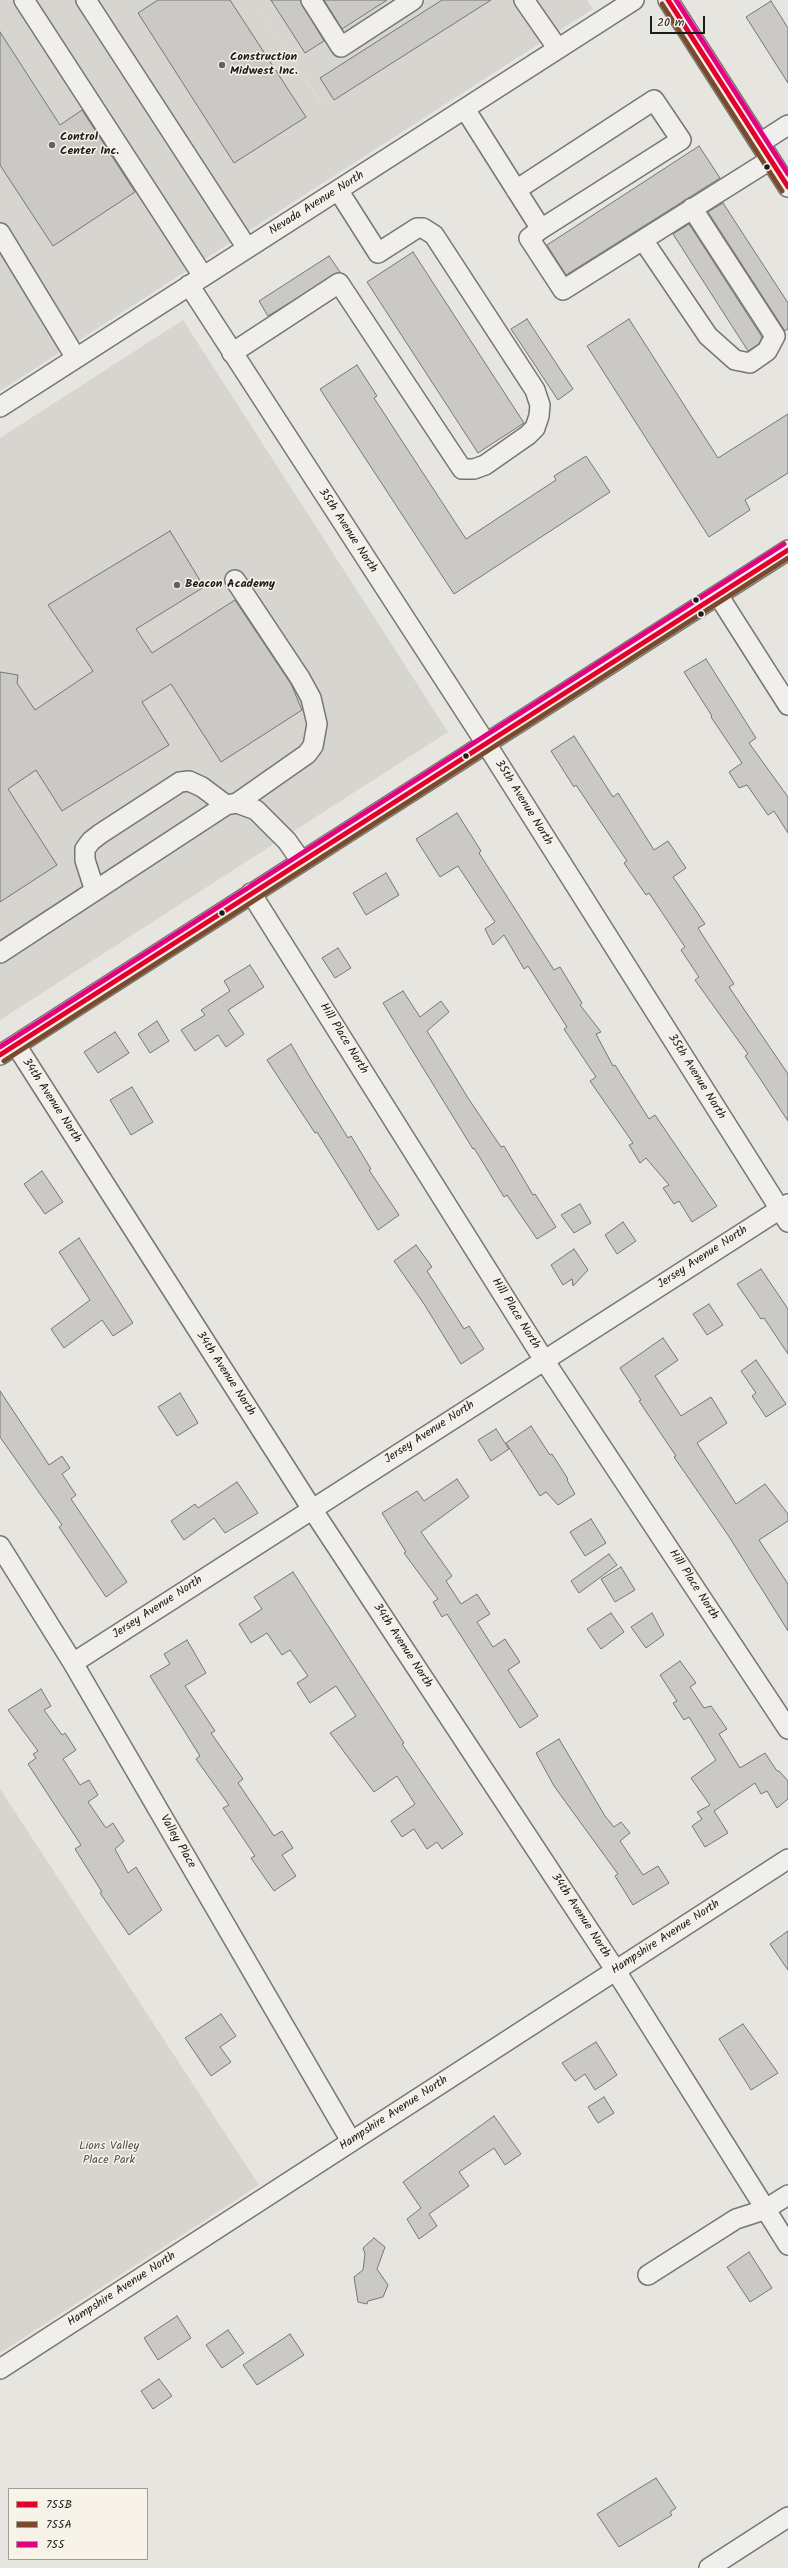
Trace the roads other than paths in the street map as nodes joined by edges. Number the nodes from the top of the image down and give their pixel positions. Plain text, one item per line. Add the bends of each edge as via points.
1 (24, 0) edge
2 (86, 0) edge
3 (311, 0) edge
4 (413, 0) edge
5 (524, 0) edge
6 (634, 0) edge
7 (668, 0) edge
8 (558, 49) junction
9 (465, 109) junction
10 (788, 125) edge
11 (760, 144) junction
12 (770, 160) junction
13 (788, 187) edge
14 (338, 190) junction
15 (516, 190) junction
16 (692, 208) junction
17 (541, 229) junction
18 (1, 238) edge
19 (644, 240) junction
20 (247, 248) junction
21 (196, 280) junction
22 (232, 353) junction
23 (76, 358) junction
24 (0, 407) edge
25 (788, 550) edge
26 (235, 580) dead end
27 (718, 595) junction
28 (788, 705) edge
29 (484, 742) junction
30 (231, 804) junction
31 (301, 861) junction
32 (95, 891) junction
33 (251, 893) junction
34 (0, 954) edge
35 (8, 1050) edge
36 (785, 1212) edge
37 (544, 1360) junction
38 (312, 1509) junction
39 (0, 1546) edge
40 (73, 1662) junction
41 (788, 1729) edge
42 (788, 1859) edge
43 (616, 1971) junction
44 (350, 2141) junction
45 (788, 2195) edge
46 (764, 2210) junction
47 (788, 2245) edge
48 (648, 2275) dead end
49 (0, 2369) edge
50 (788, 2516) edge
51 (709, 2568) edge

1 - 21 street, 35th Avenue North
2 - 20 street
3 - 4 street via 341,47
5 - 8 street
6 - 8 street, Nevada Avenue North
7 - 11 street
8 - 9 street, Nevada Avenue North
9 - 14 street, Nevada Avenue North
9 - 15 street
10 - 11 street
11 - 12 street
12 - 13 street
12 - 16 street
14 - 20 street, Nevada Avenue North
14 - 22 street via 378,252 417,228 423,228 434,235 535,390 540,405 535,428 485,465 474,470 462,469 339,283
15 - 17 street
15 - 17 street via 654,100 681,140
16 - 19 street
16 - 19 street via 775,336 767,351 750,363 735,360 708,336
17 - 19 street via 529,238 564,290
18 - 23 street
20 - 21 street, Nevada Avenue North
21 - 22 street, 35th Avenue North
21 - 23 street, Nevada Avenue North
22 - 29 street, 35th Avenue North
23 - 24 street, Nevada Avenue North
25 - 27 street
26 - 30 street via 300,678 311,698 318,724 313,746 307,754
27 - 28 street
27 - 29 street
29 - 31 street
29 - 36 street, 35th Avenue North
30 - 31 street via 256,810
30 - 32 street
30 - 32 street via 189,781 180,782 100,834 85,849 85,860
31 - 33 street
32 - 34 street
33 - 35 street
33 - 37 street, Hill Place North
35 - 38 street, 34th Avenue North
36 - 37 street, Jersey Avenue North
37 - 38 street, Jersey Avenue North
37 - 41 street, Hill Place North
38 - 40 street, Jersey Avenue North
38 - 43 street, 34th Avenue North
39 - 40 street, Valley Place
40 - 44 street, Valley Place
42 - 43 street, Hampshire Avenue North
43 - 44 street, Hampshire Avenue North
43 - 46 street, 34th Avenue North
44 - 49 street, Hampshire Avenue North
45 - 46 street
46 - 47 street, 34th Avenue North
46 - 48 street via 736,2219
50 - 51 street

